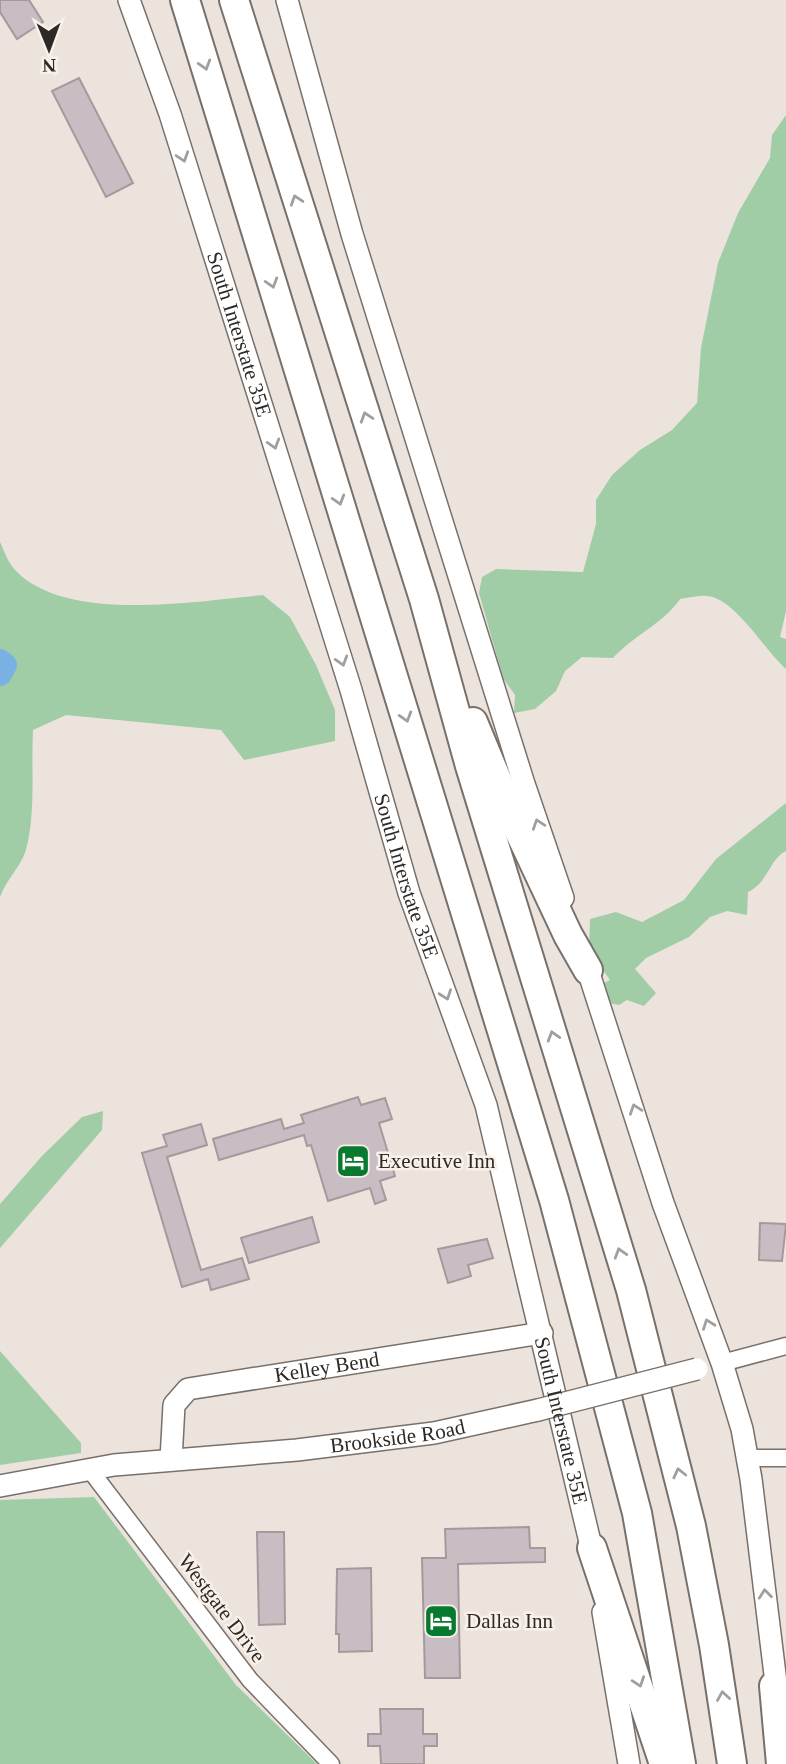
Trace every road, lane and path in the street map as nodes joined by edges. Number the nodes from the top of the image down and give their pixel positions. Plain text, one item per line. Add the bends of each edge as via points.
1 (129, 0) edge
2 (185, 0) edge
3 (234, 0) edge
4 (287, 0) edge
5 (424, 598) junction
6 (588, 970) junction
7 (541, 1333) junction
8 (786, 1346) edge
9 (722, 1363) junction
10 (747, 1458) junction
11 (786, 1458) edge
12 (171, 1460) junction
13 (90, 1470) junction
14 (0, 1486) edge
15 (592, 1548) junction
16 (777, 1633) edge
17 (774, 1686) junction
18 (786, 1731) edge
19 (331, 1764) edge
20 (629, 1764) edge
21 (664, 1764) edge
22 (681, 1764) edge
23 (732, 1764) edge
24 (781, 1764) edge

1 -> 7 main road, South Interstate 35E via 266,418 409,893 486,1105
2 -> 22 highway via 557,1213 637,1513
5 -> 3 highway
6 -> 4 main road via 523,784 352,234
5 - 6 highway via 512,816
23 -> 5 highway via 691,1526 639,1317 470,766
9 -> 6 main road via 663,1203
7 - 12 main road, Kelley Bend via 188,1389 174,1405
7 - 15 main road, South Interstate 35E
8 - 9 street, Brookside Road
9 - 10 main road
9 - 12 main road, Brookside Road, bridge via 434,1433
10 - 11 street
16 -> 10 main road
12 - 13 main road, Brookside Road
13 - 14 main road, Brookside Road
13 - 19 street, Westgate Drive via 250,1680
15 - 20 main road, South Interstate 35E
15 -> 21 highway
16 - 17 main road
17 - 18 main road
17 - 24 highway

